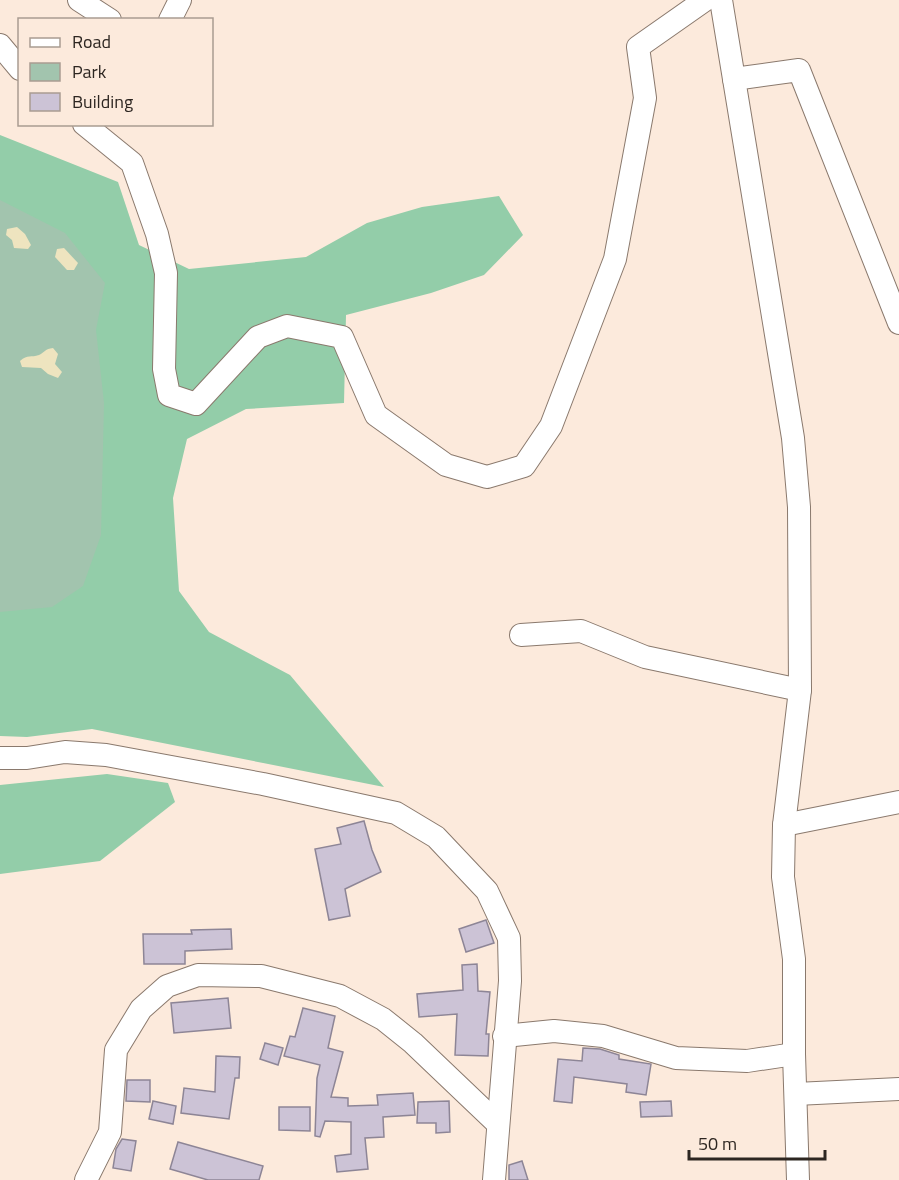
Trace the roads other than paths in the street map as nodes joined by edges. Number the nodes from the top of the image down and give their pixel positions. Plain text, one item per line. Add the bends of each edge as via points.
1 (79, 0) edge
2 (180, 0) edge
3 (705, 0) edge
4 (721, 0) edge
5 (107, 18) edge
6 (171, 18) edge
7 (0, 45) edge
8 (18, 67) edge
9 (734, 79) junction
10 (86, 126) edge
11 (899, 322) edge
12 (521, 635) dead end
13 (800, 690) junction
14 (0, 758) edge
15 (899, 802) edge
16 (784, 825) junction
17 (504, 1036) junction
18 (794, 1054) junction
19 (899, 1089) edge
20 (796, 1094) junction
21 (498, 1124) junction
22 (86, 1180) edge
23 (494, 1180) edge
24 (798, 1180) edge

1 - 5 street
2 - 6 street
3 - 10 street via 638,47 645,98 615,259 551,426 524,466 487,477 446,465 376,415 342,337 288,326 258,337 196,404 169,395 164,369 166,273 157,234 132,164
4 - 9 street
7 - 8 street
9 - 11 street via 799,70
9 - 13 street via 793,438 799,507
12 - 13 street via 581,631 645,657
13 - 16 street
14 - 17 street via 65,752 106,755 396,813 436,837 487,891 509,938 510,981
15 - 16 street
16 - 18 street via 783,877 794,959
17 - 18 street via 554,1031 603,1036 676,1058 747,1061
17 - 21 street
18 - 20 street
19 - 20 street
20 - 24 street
21 - 22 street via 413,1043 383,1019 340,996 261,976 198,975 167,986 141,1009 116,1050 111,1132
21 - 23 street

